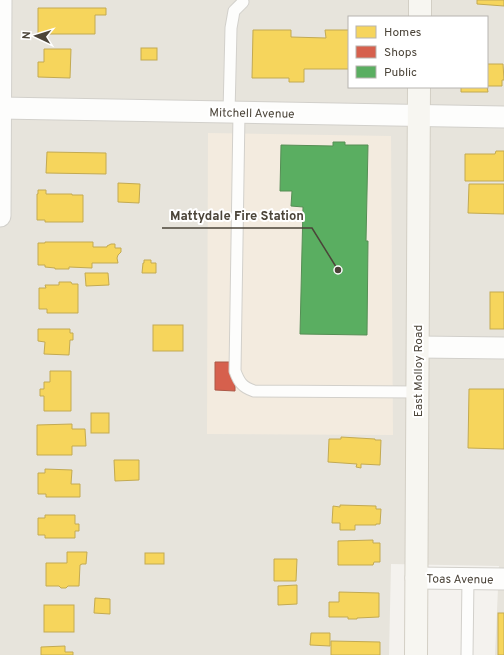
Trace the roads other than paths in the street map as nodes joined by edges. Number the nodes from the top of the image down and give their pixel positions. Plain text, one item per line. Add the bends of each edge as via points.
1 (1, 0) edge
2 (420, 0) edge
3 (243, 2) dead end
4 (420, 16) edge
5 (419, 88) edge
6 (0, 108) edge
7 (234, 113) junction
8 (419, 116) junction
9 (504, 117) edge
10 (0, 216) edge
11 (418, 347) junction
12 (504, 348) edge
13 (418, 392) junction
14 (416, 578) junction
15 (468, 579) junction
16 (504, 579) edge
17 (416, 655) edge
18 (467, 655) edge

1 - 6 street
2 - 4 street
3 - 7 lane via 234,11 231,28
5 - 8 street, East Molloy Road
6 - 7 street, Mitchell Avenue
6 - 10 street
7 - 8 street, Mitchell Avenue
7 - 13 lane via 235,371 240,382 247,389 254,391
8 - 9 street, Mitchell Avenue
8 - 11 street, East Molloy Road
11 - 12 street
11 - 13 street, East Molloy Road
13 - 14 street, East Molloy Road
14 - 15 street, Toas Avenue
14 - 17 street, East Molloy Road
15 - 16 street, Toas Avenue
15 - 18 lane

